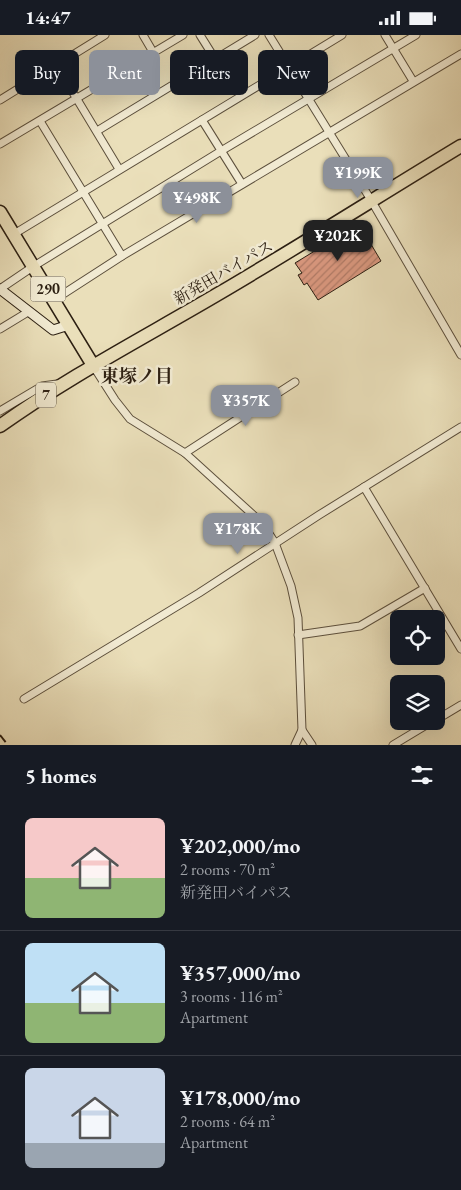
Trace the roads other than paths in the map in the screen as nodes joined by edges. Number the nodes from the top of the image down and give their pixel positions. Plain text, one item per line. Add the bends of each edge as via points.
1 (105, 35) edge
2 (143, 35) edge
3 (183, 35) edge
4 (200, 35) edge
5 (256, 35) edge
6 (270, 35) edge
7 (342, 35) edge
8 (385, 35) edge
9 (416, 35) edge
10 (394, 47) junction
11 (153, 50) edge
12 (157, 50) edge
13 (209, 50) edge
14 (230, 50) edge
15 (280, 50) edge
16 (316, 50) edge
17 (79, 52) edge
18 (461, 53) edge
19 (413, 81) junction
20 (258, 85) edge
21 (170, 86) edge
22 (15, 92) edge
23 (89, 92) edge
24 (75, 95) edge
25 (307, 95) edge
26 (309, 98) junction
27 (78, 99) junction
28 (0, 101) edge
29 (202, 120) junction
30 (40, 121) junction
31 (97, 131) junction
32 (329, 132) junction
33 (1, 142) edge
34 (461, 146) edge
35 (221, 151) junction
36 (120, 169) junction
37 (242, 184) junction
38 (82, 192) junction
39 (371, 200) junction
40 (0, 212) edge
41 (102, 224) junction
42 (14, 234) junction
43 (122, 256) junction
44 (34, 266) junction
45 (0, 289) edge
46 (54, 300) junction
47 (28, 312) junction
48 (69, 325) junction
49 (0, 329) edge
50 (461, 355) edge
51 (94, 367) junction
52 (295, 382) dead end
53 (64, 383) junction
54 (0, 411) edge
55 (0, 426) edge
56 (461, 427) edge
57 (185, 453) junction
58 (364, 487) junction
59 (275, 543) junction
60 (425, 588) junction
61 (298, 635) junction
62 (461, 649) edge
63 (24, 699) dead end
64 (461, 705) edge
65 (445, 714) edge
66 (302, 730) junction
67 (418, 730) edge
68 (295, 745) edge
69 (312, 745) edge
70 (392, 745) edge

1 - 17 street
2 - 11 street
3 - 12 street
4 - 13 street
5 - 14 street
6 - 15 street
7 - 16 street
8 - 10 street
9 - 10 street
10 - 19 street
10 - 26 street
18 - 19 street
19 - 32 street
20 - 29 street
21 - 31 street
22 - 28 street
23 - 27 street
24 - 27 street
25 - 26 street
26 - 32 street
26 - 35 street
27 - 30 street
27 - 31 street
29 - 35 street
29 - 36 street
30 - 33 street
30 - 38 street
31 - 36 street
32 - 37 street
32 - 39 street
34 - 39 highway, 新発田バイパス / 7
35 - 37 street
35 - 41 street
36 - 38 street
37 - 43 street
38 - 41 street
38 - 42 street
39 - 50 street
39 - 51 highway, 新発田バイパス / 7
40 - 42 highway, 290
41 - 43 street
41 - 44 street
42 - 44 highway, 290
43 - 46 street
44 - 45 street
44 - 46 highway, 290
45 - 47 street
46 - 48 highway, 290
47 - 48 street via 53,330
47 - 49 street
48 - 51 highway, 290
51 - 53 highway, 新発田バイパス / 7
51 - 57 street via 130,419
52 - 57 street
53 - 54 street via 42,386
53 - 55 highway, 新発田バイパス / 7
56 - 58 street
57 - 59 street via 257,518
58 - 59 street
58 - 60 street
59 - 61 street via 292,586
59 - 63 street
60 - 61 street via 360,626
60 - 62 street
61 - 66 street
64 - 65 street
66 - 68 street
66 - 69 street
67 - 70 street

